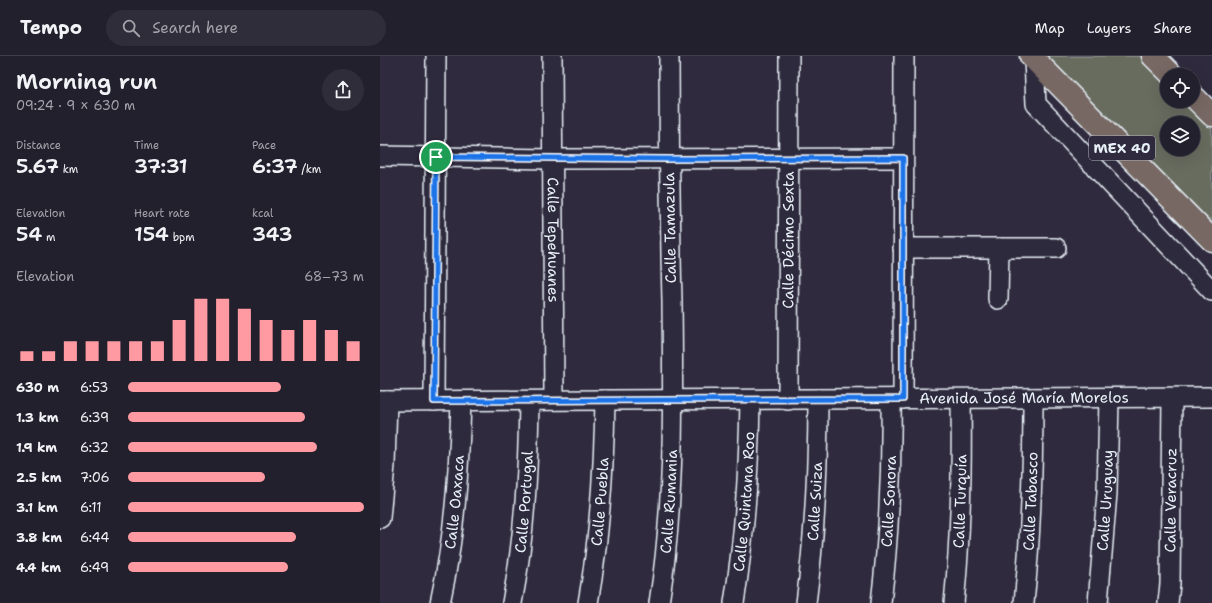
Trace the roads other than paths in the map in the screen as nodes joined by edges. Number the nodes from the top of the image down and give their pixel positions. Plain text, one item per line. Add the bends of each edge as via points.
1 (436, 56) edge
2 (552, 56) edge
3 (669, 56) edge
4 (789, 56) edge
5 (904, 56) edge
6 (1153, 56) edge
7 (1033, 58) edge
8 (1165, 68) edge
9 (1200, 103) edge
10 (1212, 115) edge
11 (380, 156) edge
12 (436, 157) junction
13 (789, 158) junction
14 (903, 158) junction
15 (552, 159) junction
16 (669, 159) junction
17 (1212, 240) edge
18 (903, 248) junction
19 (999, 248) junction
20 (1056, 248) dead end
21 (1212, 291) edge
22 (998, 299) dead end
23 (1212, 397) edge
24 (1033, 398) junction
25 (1109, 398) junction
26 (1172, 398) junction
27 (818, 399) junction
28 (897, 399) junction
29 (961, 399) junction
30 (554, 400) junction
31 (606, 400) junction
32 (673, 400) junction
33 (750, 400) junction
34 (788, 400) junction
35 (383, 401) edge
36 (434, 401) junction
37 (460, 401) junction
38 (529, 401) junction
39 (380, 518) edge
40 (440, 603) edge
41 (512, 603) edge
42 (588, 603) edge
43 (659, 603) edge
44 (734, 603) edge
45 (806, 603) edge
46 (881, 603) edge
47 (954, 603) edge
48 (1024, 603) edge
49 (1098, 603) edge
50 (1168, 603) edge

1 - 12 street
2 - 15 street, Calle Tepehuanes
3 - 16 street, Calle Tamazula
4 - 13 street, Calle Décimo Sexta
5 - 14 street, Calle Sonora
6 - 8 highway
7 - 17 highway, MEX 40
7 - 21 street via 1036,104
9 - 10 highway
11 - 12 street
12 - 15 street
12 - 36 street
13 - 14 street
13 - 16 street
13 - 34 street, Calle Décimo Sexta
14 - 18 street, Calle Sonora
15 - 16 street
15 - 30 street, Calle Tepehuanes
16 - 32 street, Calle Tamazula
18 - 19 street
18 - 28 street, Calle Sonora
19 - 20 street
19 - 22 street
23 - 26 street, Avenida José María Morelos
24 - 25 street, Avenida José María Morelos
24 - 29 street, Avenida José María Morelos
24 - 48 street, Calle Tabasco via 1030,552
25 - 26 street, Avenida José María Morelos
25 - 49 street, Calle Uruguay via 1108,493
26 - 50 street, Calle Veracruz
27 - 28 street, Avenida José María Morelos
27 - 34 street, Avenida José María Morelos
27 - 45 street, Calle Suiza via 818,479
28 - 29 street, Avenida José María Morelos
28 - 46 street, Calle Sonora via 887,556
29 - 47 street, Calle Turquía via 962,476
30 - 31 street, Avenida José María Morelos
30 - 38 street, Avenida José María Morelos
31 - 32 street, Avenida José María Morelos
31 - 42 street, Calle Puebla via 604,483
32 - 33 street, Avenida José María Morelos
32 - 43 street, Calle Rumania via 672,481
33 - 34 street, Avenida José María Morelos
33 - 44 street, Calle Quintana Roo via 748,480 741,560
35 - 36 street, Avenida José María Morelos
35 - 39 street via 386,465
36 - 37 street, Avenida José María Morelos
37 - 38 street, Avenida José María Morelos
37 - 40 street, Calle Oaxaca via 459,474 454,525
38 - 41 street, Calle Portugal via 527,484 519,567

